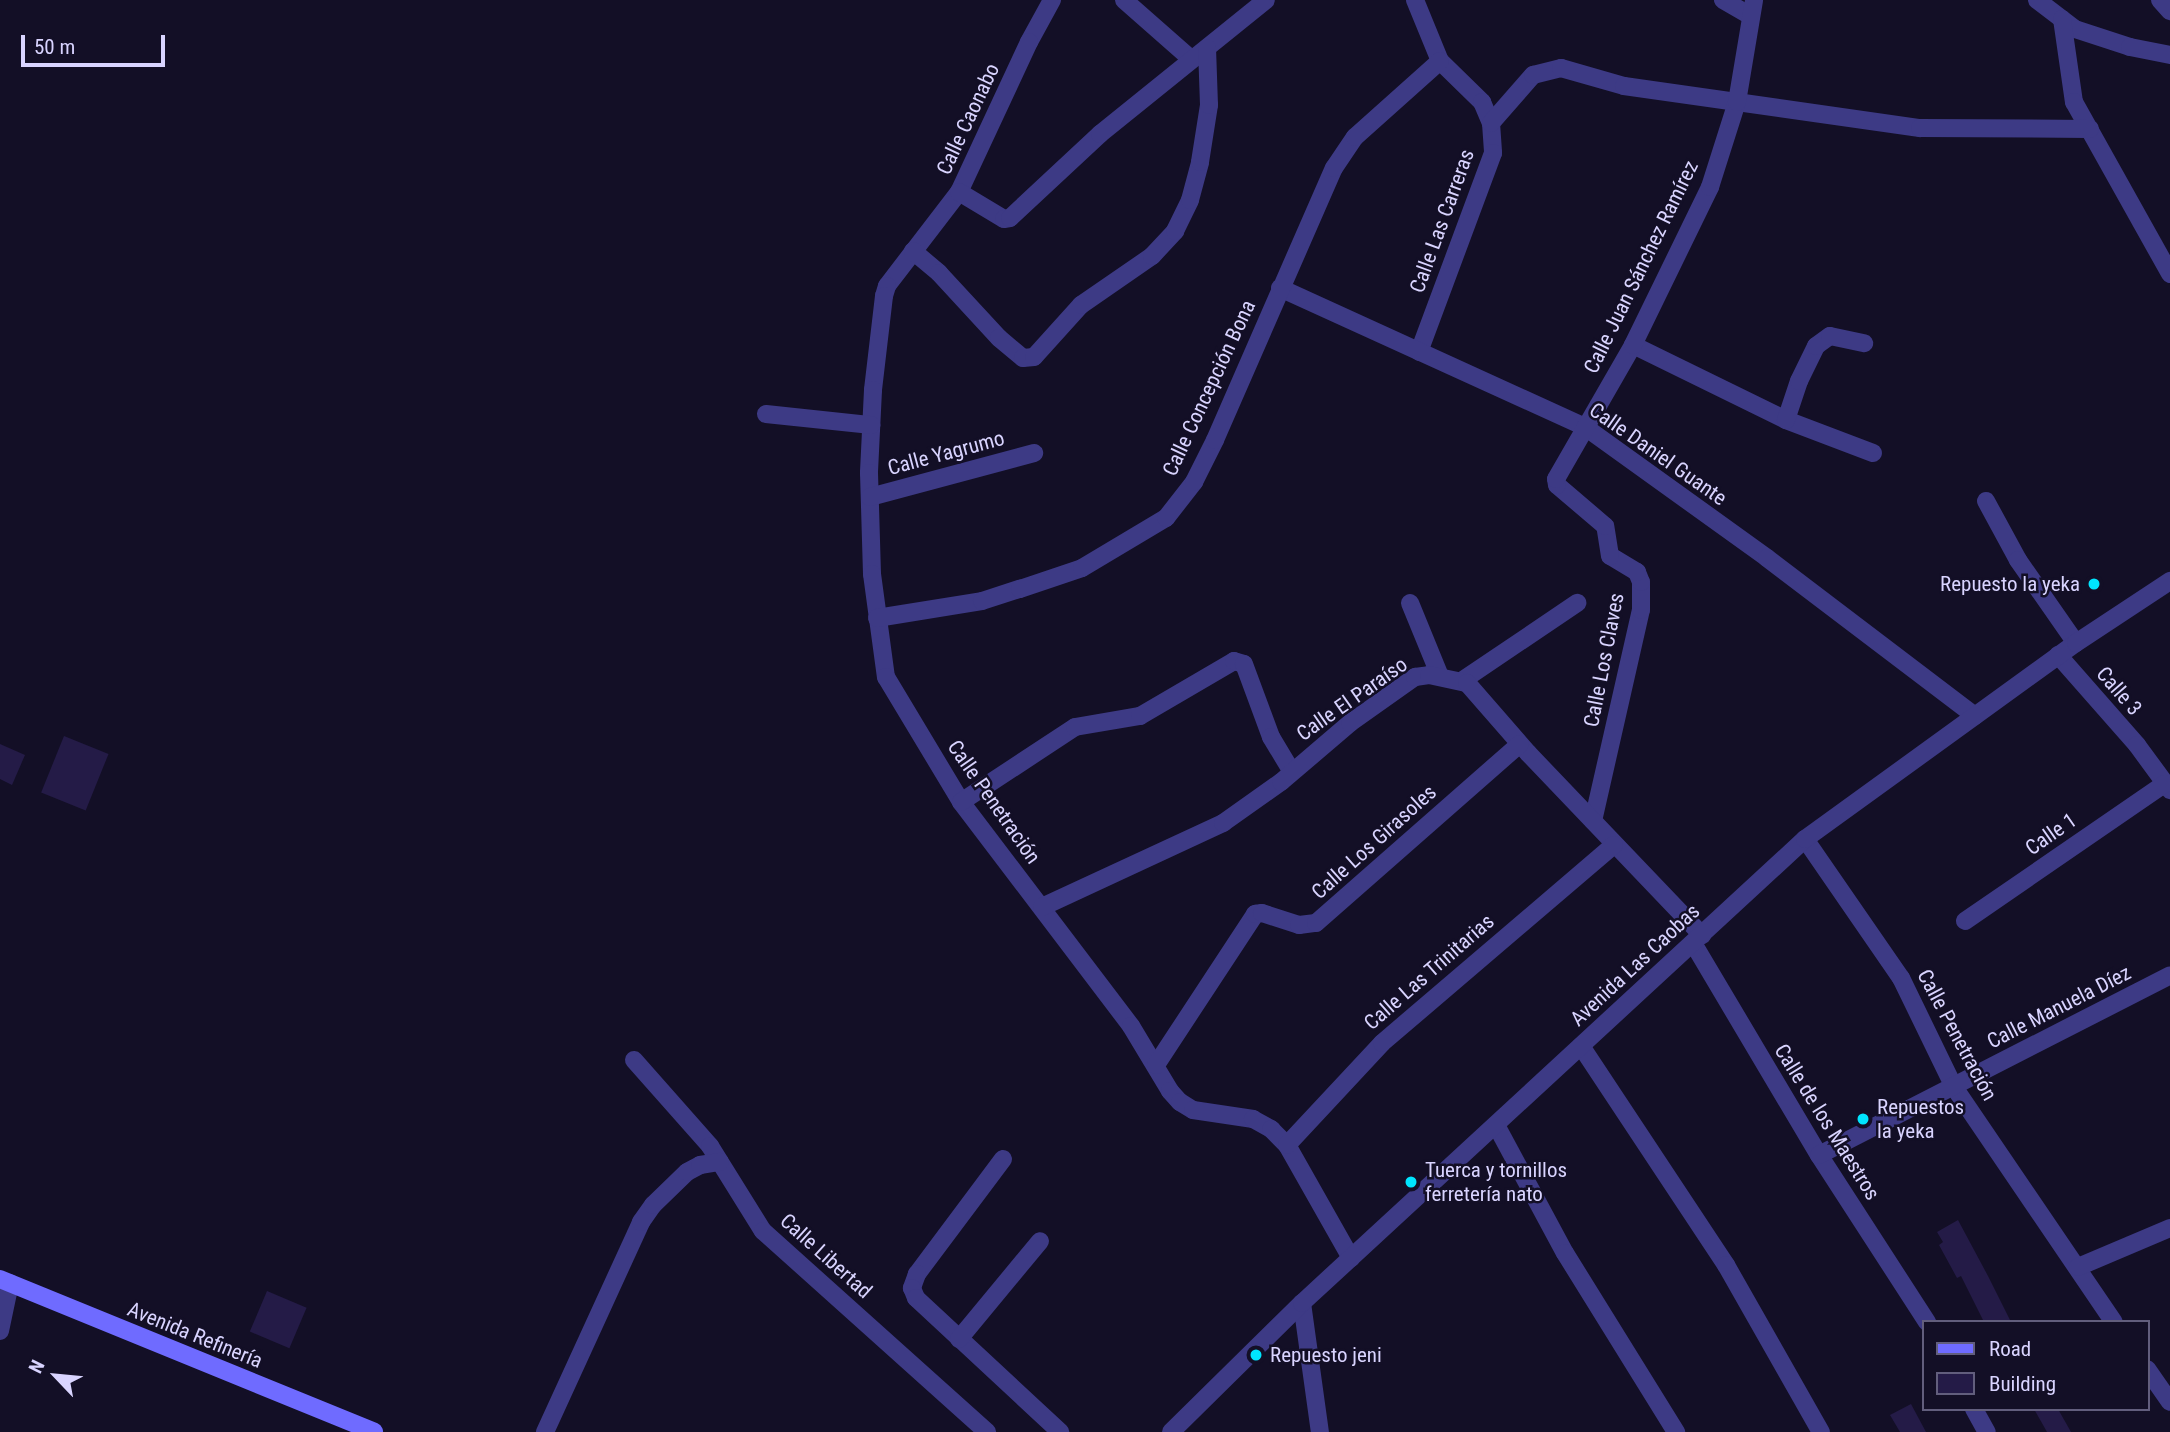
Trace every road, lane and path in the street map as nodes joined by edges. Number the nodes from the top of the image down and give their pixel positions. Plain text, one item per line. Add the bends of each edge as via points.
1 (1052, 0) edge
2 (1124, 0) edge
3 (1266, 0) edge
4 (1415, 0) edge
5 (1723, 0) edge
6 (2037, 0) edge
7 (2160, 0) edge
8 (1752, 8) edge
9 (2170, 11) edge
10 (2062, 19) junction
11 (1207, 48) junction
12 (2170, 55) edge
13 (1191, 59) junction
14 (1440, 61) junction
15 (1737, 102) junction
16 (1491, 123) junction
17 (2090, 129) junction
18 (959, 192) junction
19 (913, 251) junction
20 (2170, 274) edge
21 (1280, 288) junction
22 (1864, 343) dead end
23 (1633, 345) junction
24 (1419, 352) junction
25 (766, 414) dead end
26 (1786, 420) junction
27 (871, 425) junction
28 (1585, 427) junction
29 (1034, 453) dead end
30 (1873, 453) dead end
31 (870, 497) junction
32 (1986, 501) dead end
33 (2170, 581) edge
34 (1410, 603) dead end
35 (1577, 603) dead end
36 (877, 618) junction
37 (2076, 643) junction
38 (2058, 655) junction
39 (1440, 676) junction
40 (1463, 680) junction
41 (1975, 716) junction
42 (1520, 744) junction
43 (1291, 771) junction
44 (2167, 787) edge
45 (961, 802) junction
46 (1593, 821) junction
47 (1805, 839) junction
48 (1614, 845) junction
49 (1042, 907) junction
50 (1965, 921) dead end
51 (1697, 939) junction
52 (2170, 975) edge
53 (1581, 1046) junction
54 (634, 1060) dead end
55 (1156, 1065) junction
56 (1954, 1087) junction
57 (1496, 1125) junction
58 (1287, 1146) junction
59 (1819, 1156) junction
60 (1003, 1159) dead end
61 (720, 1162) junction
62 (2170, 1228) edge
63 (1040, 1241) dead end
64 (1351, 1258) junction
65 (2078, 1267) junction
66 (5, 1281) edge
67 (1302, 1303) junction
68 (1926, 1320) edge
69 (2113, 1320) edge
70 (0, 1331) edge
71 (959, 1339) junction
72 (2149, 1372) edge
73 (2170, 1402) edge
74 (1975, 1411) edge
75 (374, 1432) edge
76 (545, 1432) edge
77 (987, 1432) edge
78 (1060, 1432) edge
79 (1171, 1432) edge
80 (1320, 1432) edge
81 (1676, 1432) edge
82 (1821, 1432) edge
83 (1987, 1432) edge

1 - 18 street, Calle Caonabo
2 - 13 street
3 - 11 street
4 - 14 street
5 - 8 street
6 - 10 street
7 - 9 street
8 - 15 street, Calle Juan Sánchez Ramírez
10 - 12 street via 2075,29
10 - 17 street via 2074,103
11 - 13 street
11 - 19 street via 1209,104 1200,162 1190,200 1175,231 1152,256 1081,305 1034,357 1023,358 999,338
13 - 18 street via 1100,134 1010,218 1004,219
14 - 16 street via 1482,102
14 - 21 street, Calle Concepción Bona via 1355,137 1334,168
15 - 16 street via 1624,86 1561,68 1533,75
15 - 17 street via 1920,128
15 - 23 street, Calle Juan Sánchez Ramírez via 1710,187
16 - 24 street, Calle Las Carreras via 1493,152
17 - 20 street
18 - 19 street, Calle Caonabo
19 - 27 street, Calle Penetración via 884,296
21 - 24 street, Calle Daniel Guante
21 - 36 street, Calle Concepción Bona via 1215,440 1194,482 1166,518 1082,568 1033,585 982,601
22 - 26 street via 1830,336 1816,346
23 - 26 street
23 - 28 street, Calle Juan Sánchez Ramírez
24 - 28 street, Calle Daniel Guante
25 - 27 street
26 - 30 street
27 - 31 street, Calle Penetración
28 - 41 street, Calle Daniel Guante
28 - 46 street, Calle Los Claves via 1557,474 1558,485 1605,526 1610,556 1637,572 1642,596
29 - 31 street, Calle Yagrumo
31 - 36 street, Calle Penetración
32 - 37 street via 2018,559
33 - 37 street, Avenida Las Caobas
34 - 39 street
35 - 40 street
36 - 45 street, Calle Penetración via 888,684
37 - 38 street, Avenida Las Caobas
38 - 41 street, Avenida Las Caobas
38 - 44 street, Calle 3
39 - 40 street, Calle El Paraíso
39 - 43 street, Calle El Paraíso via 1415,677
40 - 42 street
41 - 47 street, Avenida Las Caobas
42 - 46 street
42 - 55 street, Calle Los Girasoles via 1324,918 1299,925 1255,914
43 - 45 street via 1271,737 1244,664 1234,661 1140,716 1075,727
43 - 49 street, Calle El Paraíso via 1223,823
44 - 50 street, Calle 1
45 - 49 street, Calle Penetración
46 - 48 street
47 - 51 street, Avenida Las Caobas
47 - 56 street, Calle Penetración via 1901,978
48 - 51 street
48 - 58 street, Calle Las Trinitarias via 1382,1043
49 - 55 street, Calle Penetración
51 - 53 street, Avenida Las Caobas
51 - 59 street, Calle de los Maestros
52 - 56 street, Calle Manuela Díez
53 - 57 street, Avenida Las Caobas
53 - 82 street via 1726,1265
54 - 61 street, Calle Libertad
55 - 58 street, Calle Penetración via 1170,1091 1186,1107 1263,1123
56 - 59 street, Calle Manuela Díez
56 - 65 street, Calle Penetración
57 - 64 street, Avenida Las Caobas
57 - 81 street via 1565,1253
58 - 64 street, Calle Penetración
59 - 68 street, Calle de los Maestros
60 - 71 street via 912,1287 916,1298
61 - 76 street via 687,1172 640,1222
61 - 77 street, Calle Libertad via 763,1231
62 - 65 street
63 - 71 street
64 - 67 street, Avenida Las Caobas
65 - 69 street, Calle Penetración
66 - 70 street
66 - 75 main road, Avenida Refinería
67 - 79 street, Avenida Las Caobas
67 - 80 street
71 - 78 street
72 - 73 street
74 - 83 street

